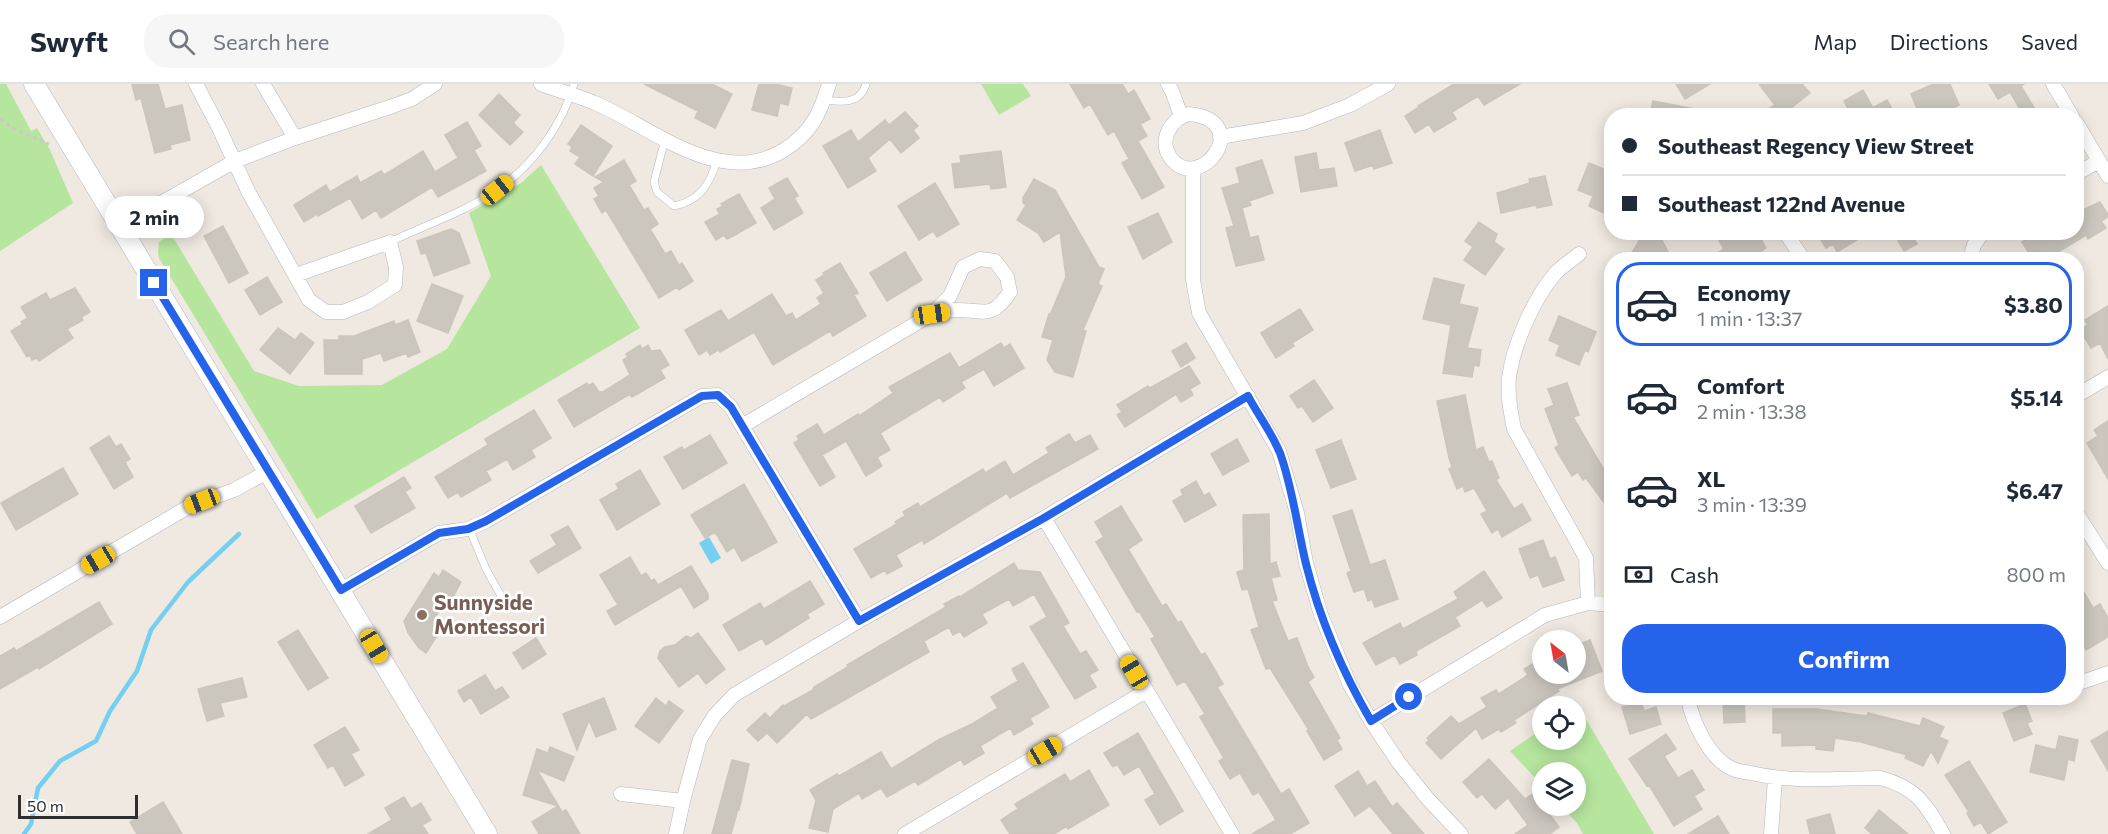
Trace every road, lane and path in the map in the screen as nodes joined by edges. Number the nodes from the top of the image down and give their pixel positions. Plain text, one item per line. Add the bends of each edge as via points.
1 (34, 84) edge
2 (196, 84) edge
3 (263, 84) edge
4 (435, 84) edge
5 (540, 84) edge
6 (829, 84) edge
7 (866, 84) edge
8 (1168, 84) edge
9 (1388, 84) edge
10 (2053, 84) edge
11 (572, 89) edge
12 (824, 100) junction
13 (2067, 108) edge
14 (1180, 116) junction
15 (0, 119) edge
16 (2084, 136) edge
17 (66, 137) junction
18 (1220, 137) junction
19 (295, 138) junction
20 (664, 139) junction
21 (235, 160) junction
22 (717, 160) junction
23 (2099, 161) junction
24 (1193, 169) junction
25 (2084, 169) edge
26 (2108, 176) edge
27 (120, 226) junction
28 (390, 242) junction
29 (1579, 254) dead end
30 (297, 275) junction
31 (932, 314) junction
32 (2108, 377) edge
33 (2084, 391) edge
34 (1248, 396) junction
35 (742, 426) junction
36 (269, 471) junction
37 (1044, 518) junction
38 (2084, 525) edge
39 (469, 528) junction
40 (2108, 563) edge
41 (341, 590) junction
42 (505, 603) dead end
43 (1588, 603) junction
44 (1604, 604) edge
45 (0, 617) edge
46 (859, 621) junction
47 (2108, 673) edge
48 (2084, 681) edge
49 (1146, 691) junction
50 (1689, 705) edge
51 (1371, 721) junction
52 (1775, 779) junction
53 (621, 794) dead end
54 (683, 801) junction
55 (487, 834) edge
56 (676, 834) edge
57 (905, 834) edge
58 (1232, 834) edge
59 (1461, 834) edge
60 (1771, 834) edge
61 (1943, 834) edge

1 - 17 main road
2 - 21 street
3 - 19 street
4 - 19 street via 412,99
5 - 11 street
6 - 12 street
7 - 12 lane via 854,100
8 - 14 street
9 - 18 street via 1350,105 1303,123
10 - 13 street
11 - 20 street
11 - 28 lane via 544,144 519,173 470,206
12 - 22 street via 806,133 775,155 759,161
14 - 18 street via 1204,116 1216,125
14 - 24 street via 1169,128 1166,144 1170,157
15 - 17 path via 51,145
16 - 23 street
17 - 27 main road
18 - 24 street via 1220,147 1209,162
19 - 21 street
20 - 22 street
20 - 22 lane via 654,182 657,192 674,206 687,204 700,194
21 - 27 street
21 - 30 street via 249,193
23 - 25 street
23 - 26 street
24 - 34 street via 1193,280 1199,313
27 - 36 main road
28 - 30 street
28 - 30 street via 396,267 395,285 369,302 343,312 333,314 309,300
29 - 43 street via 1554,275 1530,314 1509,379 1514,429 1586,558
31 - 31 street via 957,310 986,312 1000,306 1010,292 1006,277 995,261 980,259 963,267 950,296
31 - 35 street
32 - 33 street
34 - 37 street
34 - 51 street via 1279,451 1321,615 1350,685
35 - 39 street via 718,395 702,396
35 - 46 street
36 - 41 main road
36 - 45 street via 234,490 190,506
37 - 46 street
37 - 49 street
38 - 40 street
39 - 41 street via 439,533
39 - 42 lane
41 - 55 main road
43 - 44 street
43 - 51 street via 1545,615
46 - 54 street via 734,695 700,739
47 - 48 street
49 - 57 street
49 - 58 street
50 - 52 street via 1698,731 1713,753 1732,769
51 - 59 street via 1413,781
52 - 60 street
52 - 61 street via 1880,778 1896,782 1921,799
53 - 54 street
54 - 56 street

